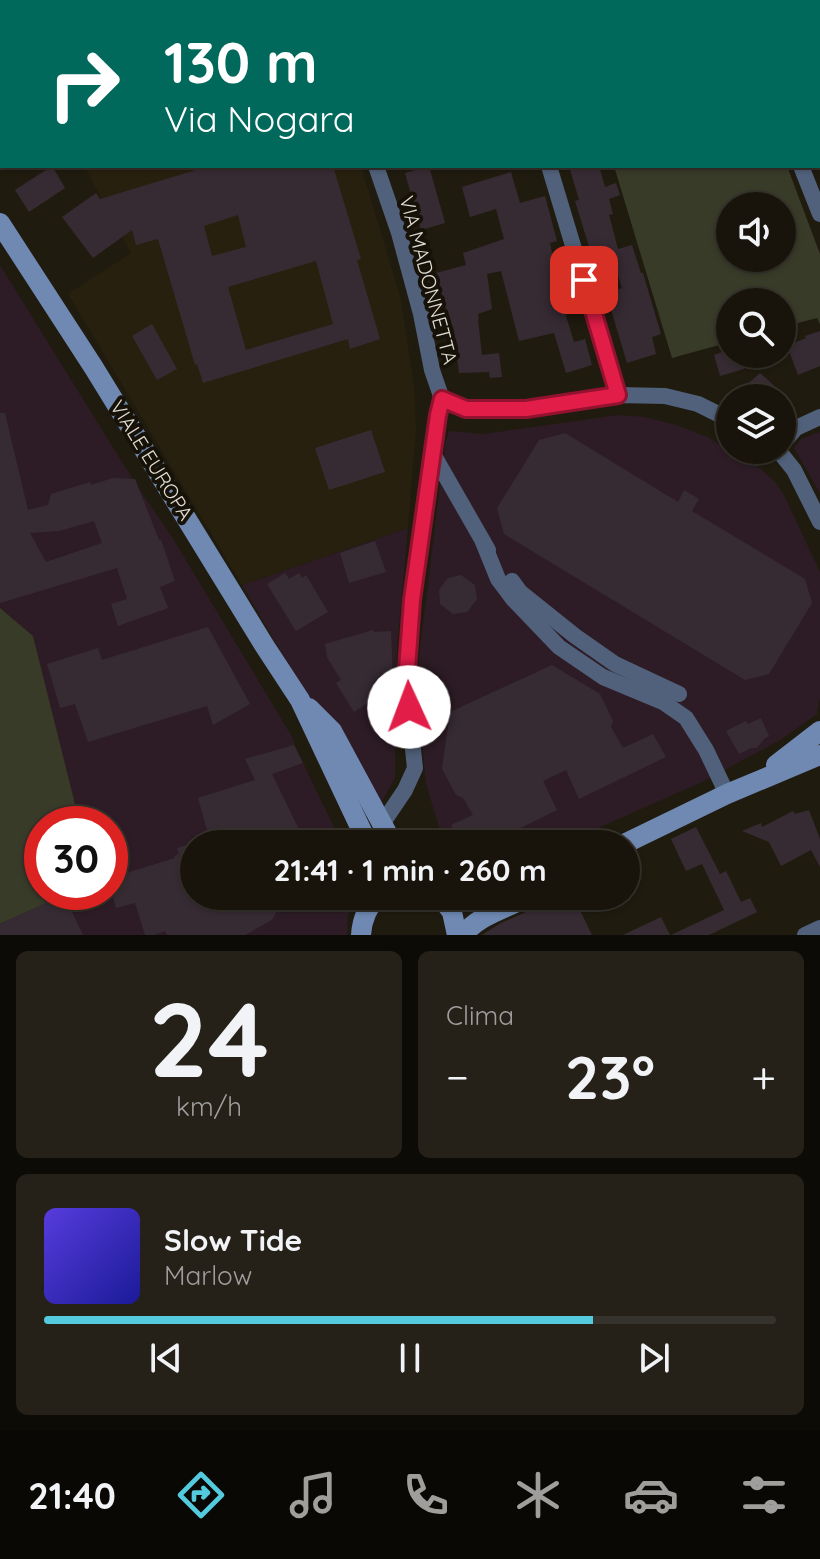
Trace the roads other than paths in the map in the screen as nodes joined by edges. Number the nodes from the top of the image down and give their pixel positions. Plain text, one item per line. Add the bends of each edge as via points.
1 (377, 168) edge
2 (550, 168) edge
3 (802, 168) edge
4 (816, 192) edge
5 (820, 214) edge
6 (0, 223) edge
7 (618, 395) junction
8 (442, 399) junction
9 (716, 413) edge
10 (820, 417) edge
11 (796, 428) edge
12 (433, 454) junction
13 (789, 464) edge
14 (820, 522) edge
15 (483, 542) junction
16 (679, 694) dead end
17 (300, 700) junction
18 (820, 731) edge
19 (820, 755) edge
20 (750, 783) junction
21 (727, 794) junction
22 (382, 824) junction
23 (361, 830) edge
24 (385, 830) edge
25 (643, 833) junction
26 (640, 834) edge
27 (640, 835) edge
28 (368, 910) edge
29 (451, 910) edge
30 (500, 910) edge
31 (820, 928) edge
32 (361, 935) edge
33 (457, 935) edge
34 (463, 935) edge
35 (805, 935) edge

1 - 8 street, VIA MADONNETTA
2 - 7 street
3 - 4 street
4 - 5 street
6 - 17 main road, VIALE EUROPA
7 - 8 street via 526,409 466,409
7 - 9 street via 665,396
8 - 12 street, VIA MADONNETTA
10 - 11 street
12 - 15 street
12 - 22 street, VIA MADONNETTA via 406,683 415,768
13 - 14 street
15 - 16 street via 520,592 575,636 615,664
15 - 21 street via 498,579 559,647 603,677 663,702 686,718
17 - 22 main road, VIALE EUROPA via 332,731
17 - 23 main road, VIALE EUROPA
18 - 20 main road
19 - 20 main road
20 - 21 main road
21 - 25 main road
22 - 24 main road, VIALE EUROPA
25 - 26 main road
25 - 27 main road
28 - 32 main road
29 - 33 main road
30 - 34 main road via 472,924
31 - 35 street

